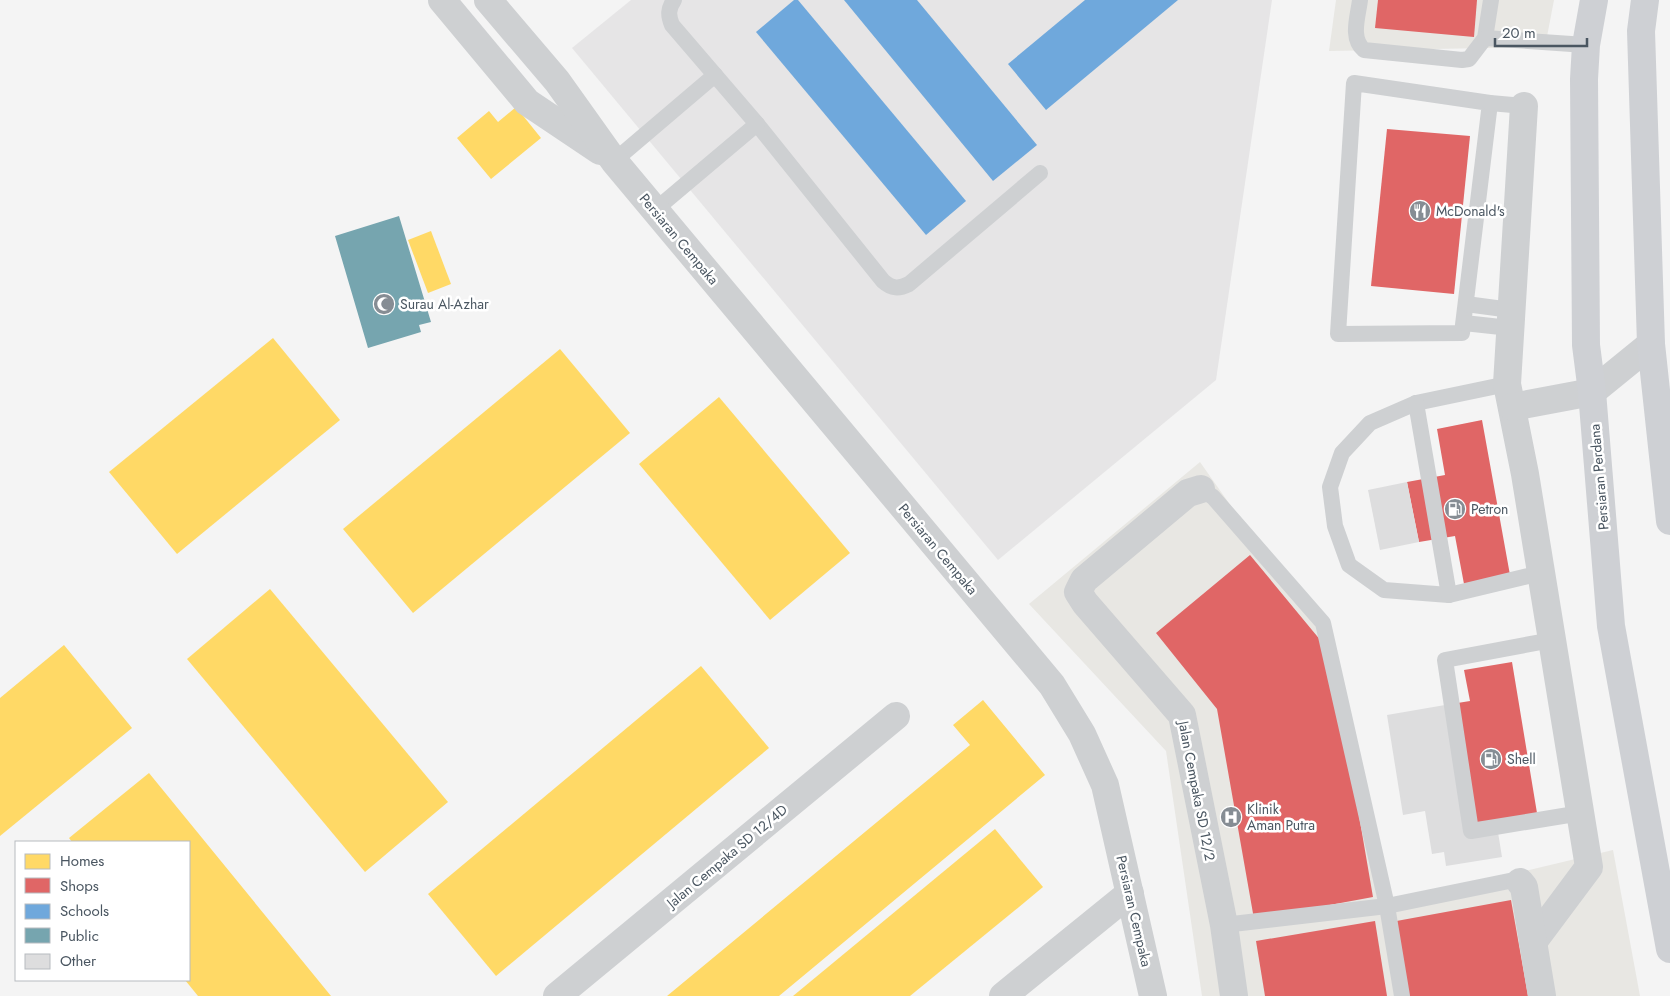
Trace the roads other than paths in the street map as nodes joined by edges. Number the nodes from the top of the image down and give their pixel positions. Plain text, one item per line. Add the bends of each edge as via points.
1 (442, 0) edge
2 (488, 0) edge
3 (674, 0) edge
4 (1360, 0) edge
5 (1490, 0) edge
6 (1594, 0) edge
7 (1645, 0) edge
8 (1486, 38) junction
9 (1586, 45) junction
10 (716, 75) junction
11 (1490, 103) junction
12 (1524, 106) joint
13 (757, 124) junction
14 (614, 161) junction
15 (1040, 173) dead end
16 (654, 210) junction
17 (1466, 304) junction
18 (1510, 319) junction
19 (1464, 323) junction
20 (1651, 344) junction
21 (1592, 392) junction
22 (1510, 396) junction
23 (1416, 403) junction
24 (1201, 489) joint
25 (1670, 521) edge
26 (1541, 573) junction
27 (1449, 595) junction
28 (1552, 640) junction
29 (896, 716) dead end
30 (1581, 813) junction
31 (1520, 882) joint
32 (1130, 893) junction
33 (1387, 906) junction
34 (1224, 925) junction
35 (1533, 942) junction
36 (1670, 949) edge
37 (557, 996) edge
38 (1004, 996) edge
39 (1153, 996) edge
40 (1234, 996) edge
41 (1402, 996) edge
42 (1542, 996) edge

1 - 14 street via 527,102
2 - 14 street via 557,81
3 - 10 lane via 668,17 672,25
4 - 8 lane via 1356,38 1364,50 1462,60 1469,59
5 - 8 lane
6 - 9 main road, Persiaran Perdana
7 - 20 main road via 1640,30
8 - 9 lane
9 - 21 main road, Persiaran Perdana via 1586,345
10 - 13 lane
10 - 14 lane
11 - 12 lane
11 - 17 lane
11 - 19 lane via 1354,83 1338,334 1462,333
12 - 18 street
13 - 15 lane via 891,287 901,288 909,284
13 - 16 lane
14 - 16 street, Persiaran Cempaka
16 - 32 street, Persiaran Cempaka via 1052,685 1082,734 1105,785
17 - 18 lane
17 - 19 lane
18 - 19 lane
18 - 22 street
20 - 21 street
20 - 25 main road
21 - 22 street
21 - 36 main road, Persiaran Perdana via 1612,626
22 - 23 lane
22 - 26 street
23 - 27 lane
23 - 27 lane via 1370,423 1342,453 1330,487 1335,526 1349,565 1384,590
24 - 33 lane via 1213,497 1323,623
24 - 34 street, Jalan Cempaka SD 12/2 via 1188,493 1084,580 1078,592 1182,715
26 - 27 lane
26 - 28 street
28 - 30 street
28 - 30 lane via 1444,660 1471,831
29 - 37 street, Jalan Cempaka SD 12/4D
30 - 35 street via 1589,866
31 - 33 lane via 1514,880
31 - 35 street via 1524,887
32 - 38 street
32 - 39 street, Persiaran Cempaka
33 - 34 lane
33 - 41 lane
34 - 40 street, Jalan Cempaka SD 12/2
35 - 42 street

